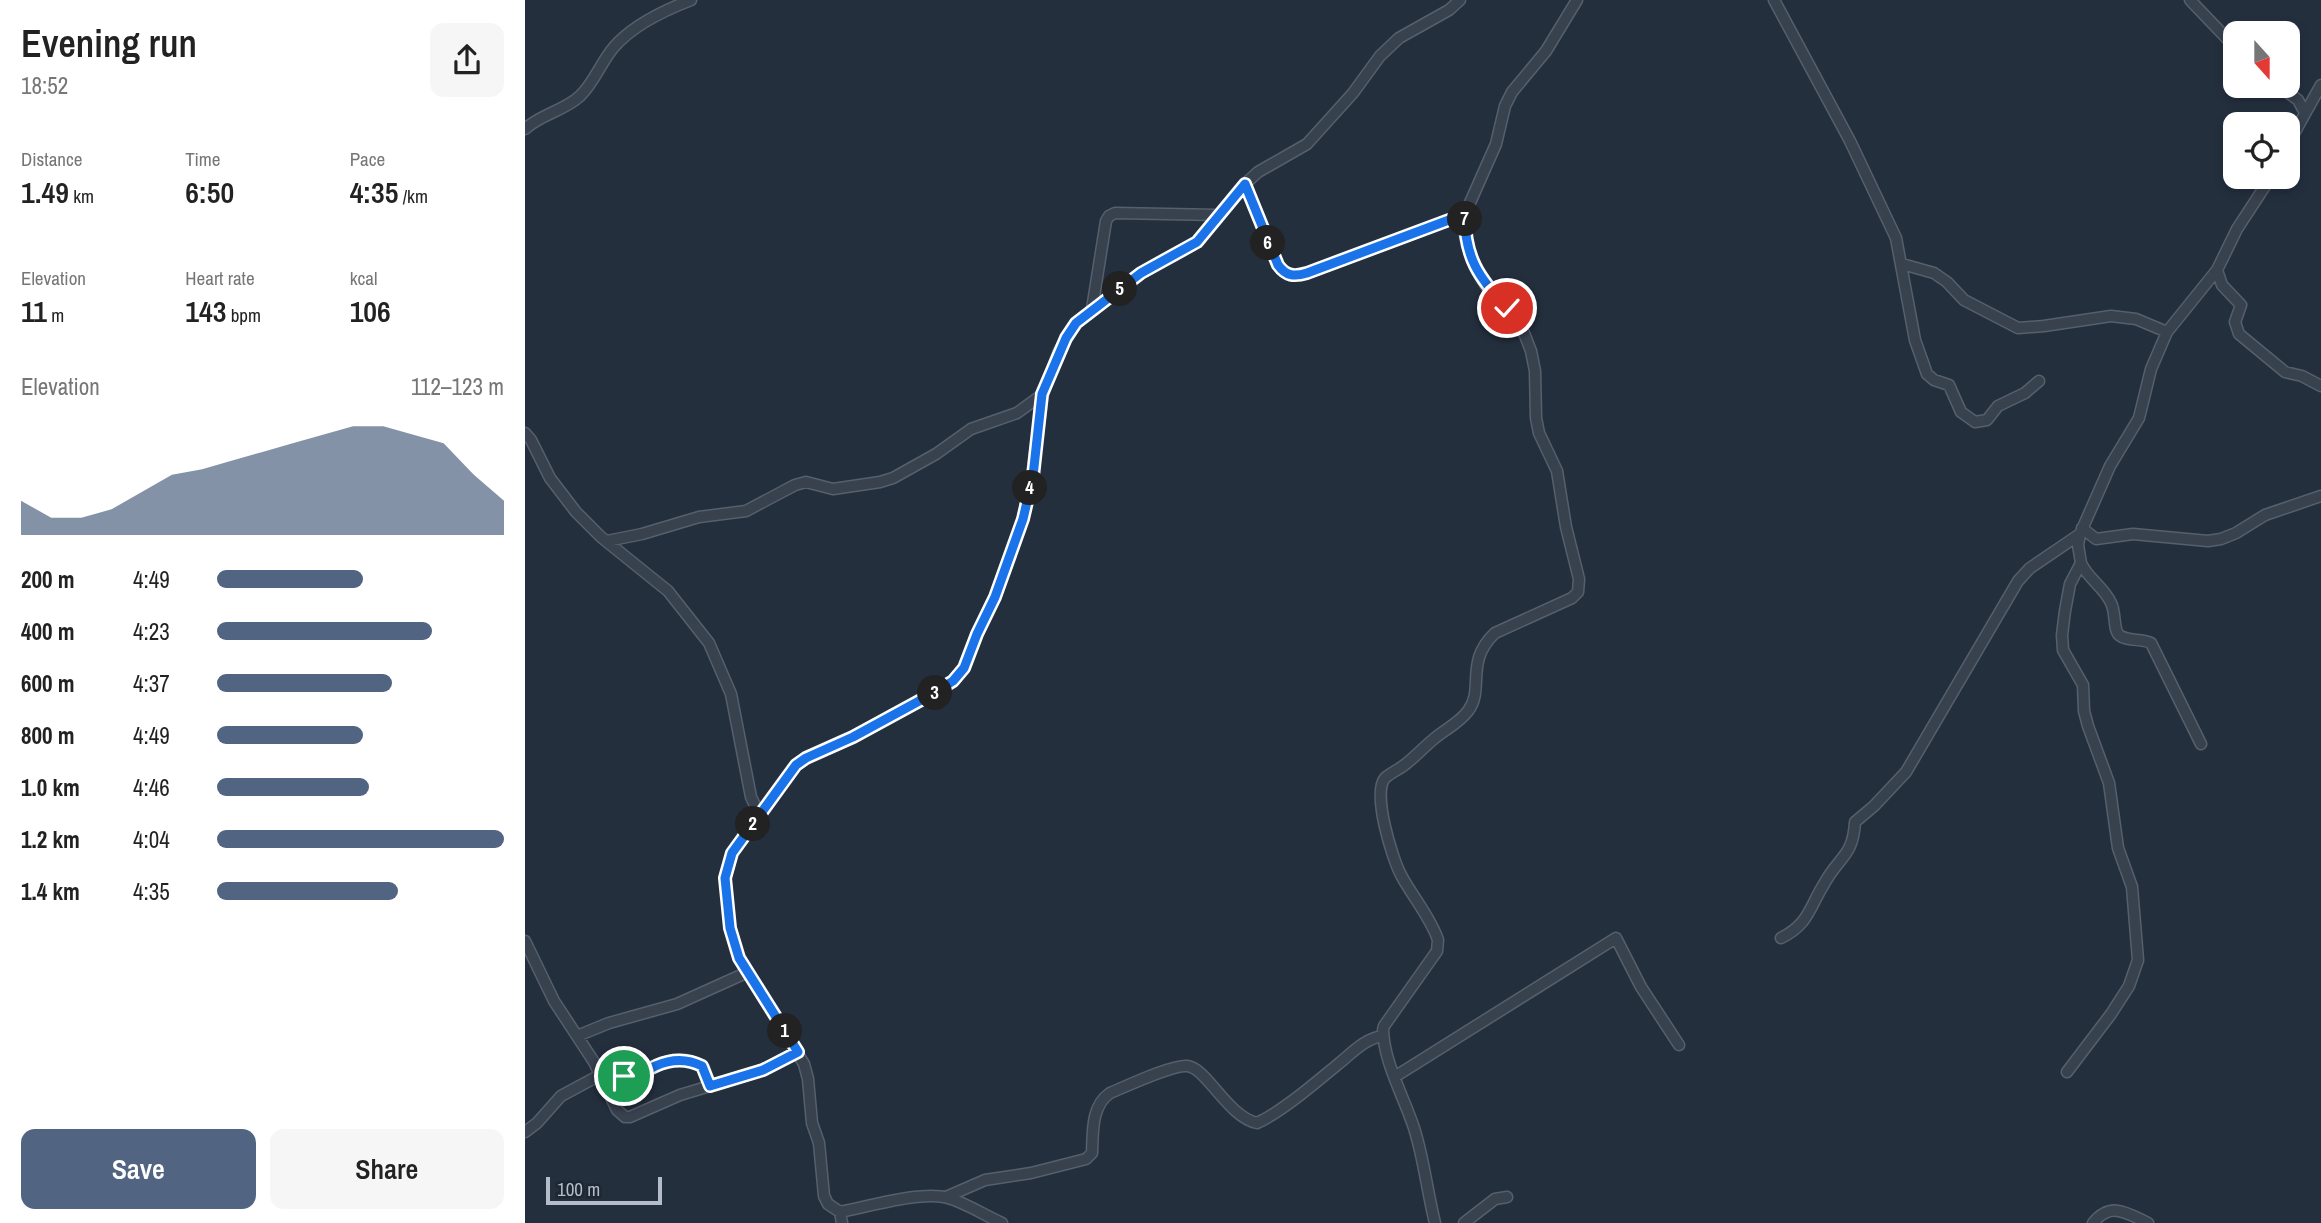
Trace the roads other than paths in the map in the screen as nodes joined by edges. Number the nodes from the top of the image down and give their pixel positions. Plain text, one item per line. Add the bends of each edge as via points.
1 (691, 0) edge
2 (1460, 0) edge
3 (1577, 0) edge
4 (1774, 0) edge
5 (2190, 0) edge
6 (2223, 34) edge
7 (2321, 85) edge
8 (2295, 98) edge
9 (2316, 98) edge
10 (2298, 100) junction
11 (2305, 113) junction
12 (2300, 122) edge
13 (525, 129) edge
14 (1245, 184) junction
15 (2263, 189) edge
16 (1465, 214) junction
17 (1218, 215) junction
18 (1902, 264) junction
19 (2217, 270) junction
20 (1093, 309) junction
21 (2167, 332) junction
22 (2039, 381) dead end
23 (2321, 386) edge
24 (1042, 394) junction
25 (525, 433) edge
26 (2321, 496) edge
27 (2081, 531) junction
28 (607, 541) junction
29 (2081, 563) junction
30 (2201, 744) dead end
31 (760, 816) junction
32 (1781, 938) dead end
33 (525, 941) edge
34 (748, 972) junction
35 (577, 1036) junction
36 (1383, 1036) junction
37 (1679, 1045) dead end
38 (798, 1052) junction
39 (2067, 1072) dead end
40 (600, 1074) junction
41 (1396, 1076) junction
42 (710, 1086) junction
43 (525, 1132) edge
44 (946, 1197) junction
45 (1507, 1197) dead end
46 (841, 1218) edge
47 (1002, 1223) edge
48 (1436, 1223) edge
49 (1464, 1223) edge
50 (2094, 1223) edge
51 (2148, 1223) edge

1 - 13 street via 625,36 581,95
2 - 14 street via 1399,38 1307,144
3 - 16 street via 1504,106 1492,154
4 - 18 street via 1875,192 1896,238
5 - 6 street
7 - 9 street
8 - 10 street
9 - 10 street
9 - 11 street
10 - 11 street
11 - 12 street
14 - 16 street via 1278,265 1298,276
14 - 17 street
15 - 19 street
16 - 36 street via 1467,245 1480,275 1515,319 1531,351 1536,418 1557,471 1578,592 1488,640 1480,652 1471,707 1383,780 1380,800 1399,872 1438,940 1437,951 1384,1026
17 - 20 street via 1197,242 1151,266
17 - 20 street via 1108,216
18 - 21 street via 1934,273 1964,300 2018,328 2111,316 2136,319
18 - 22 street via 1915,340 1927,374 1949,385 1965,417 1975,422 1987,420 1998,406
19 - 21 street
19 - 23 street via 2222,285 2241,305 2235,322 2239,334 2285,372
20 - 24 street via 1066,338
21 - 27 street via 2151,369 2139,418
24 - 28 street via 1017,413 971,429 936,454 880,482 833,489 806,482 746,511 699,517
24 - 31 street via 1023,519 964,668 932,694 796,765
25 - 28 street via 562,495
26 - 27 street via 2209,541 2133,534 2096,539
27 - 29 street
27 - 32 street via 2018,581 1906,772 1855,822 1850,849 1823,884 1807,917
28 - 31 street via 668,591 709,643 731,694 751,797
29 - 30 street via 2115,610 2118,634 2151,643
29 - 39 street via 2070,584 2061,635 2063,650 2083,684 2084,711 2109,783 2118,848 2132,887 2138,960 2129,986
31 - 34 street via 732,853 725,878 730,928
33 - 35 street
34 - 35 street via 677,1004
34 - 38 street
35 - 40 street
36 - 41 street
36 - 44 street via 1363,1044 1257,1123 1231,1107 1198,1071 1189,1066 1177,1068 1101,1099 1092,1153 1086,1158 985,1180
37 - 41 street via 1616,938
38 - 42 street via 763,1070
38 - 46 street via 820,1143 824,1196
40 - 42 street via 619,1074 630,1082 652,1066 686,1061 702,1066
40 - 42 street via 625,1117
40 - 43 street via 561,1096
41 - 48 street via 1425,1164
44 - 46 street via 884,1202
44 - 47 street
45 - 49 street via 1495,1199
50 - 51 street via 2113,1210

